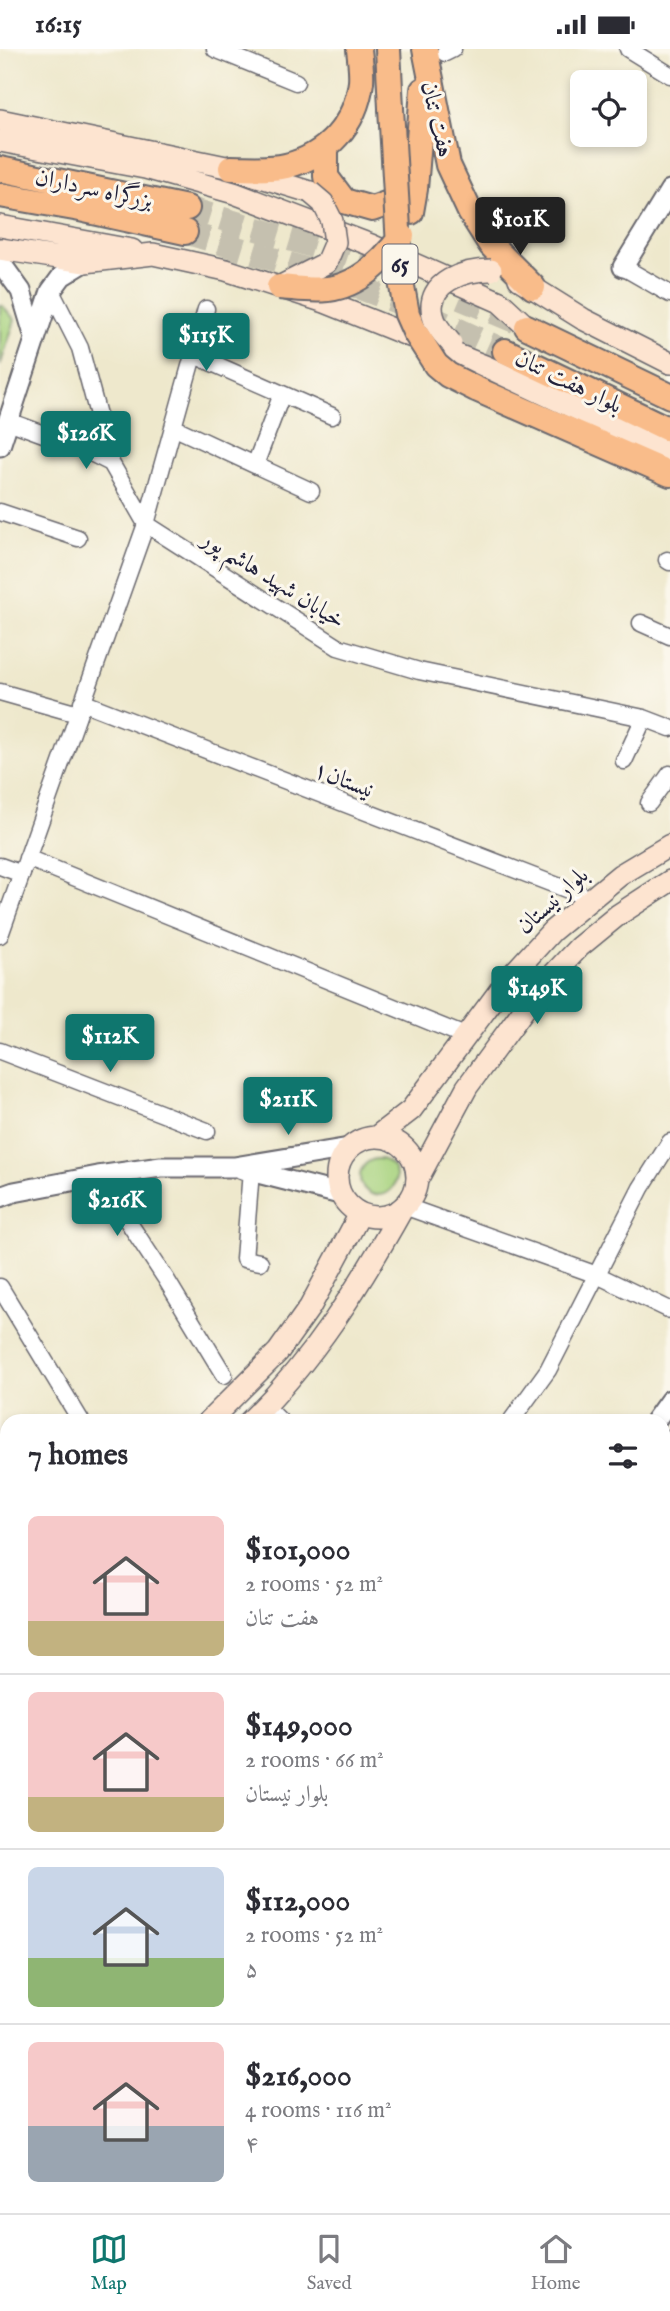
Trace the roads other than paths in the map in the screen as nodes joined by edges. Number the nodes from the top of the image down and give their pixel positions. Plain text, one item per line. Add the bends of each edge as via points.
1 (215, 49) edge
2 (359, 49) edge
3 (388, 49) edge
4 (628, 49) edge
5 (437, 53) edge
6 (670, 75) edge
7 (296, 82) dead end
8 (0, 120) edge
9 (0, 141) edge
10 (326, 148) junction
11 (231, 168) junction
12 (0, 169) edge
13 (416, 174) junction
14 (670, 190) edge
15 (0, 195) edge
16 (0, 226) edge
17 (0, 249) edge
18 (153, 254) junction
19 (85, 262) junction
20 (0, 263) edge
21 (623, 267) joint
22 (279, 287) junction
23 (533, 287) junction
24 (51, 291) junction
25 (670, 294) edge
26 (206, 309) dead end
27 (527, 327) joint
28 (35, 338) junction
29 (505, 351) tunnel mouth
30 (192, 354) junction
31 (670, 363) edge
32 (482, 378) junction
33 (282, 394) junction
34 (670, 395) edge
35 (332, 416) dead end
36 (8, 421) junction
37 (173, 427) junction
38 (670, 430) edge
39 (0, 446) edge
40 (670, 453) edge
41 (111, 463) junction
42 (254, 465) junction
43 (670, 474) edge
44 (311, 491) dead end
45 (0, 512) edge
46 (146, 524) junction
47 (78, 538) dead end
48 (641, 623) dead end
49 (670, 636) edge
50 (0, 692) edge
51 (80, 708) junction
52 (644, 718) junction
53 (670, 728) edge
54 (624, 761) dead end
55 (670, 774) edge
56 (649, 803) dead end
57 (670, 845) edge
58 (0, 866) edge
59 (25, 866) junction
60 (670, 881) edge
61 (590, 898) junction
62 (0, 935) edge
63 (465, 1036) junction
64 (0, 1051) edge
65 (207, 1131) dead end
66 (376, 1137) junction
67 (670, 1142) edge
68 (349, 1147) junction
69 (242, 1169) junction
70 (98, 1176) junction
71 (417, 1180) junction
72 (340, 1194) junction
73 (0, 1198) edge
74 (404, 1206) junction
75 (360, 1214) junction
76 (260, 1262) dead end
77 (597, 1275) junction
78 (0, 1287) edge
79 (670, 1310) edge
80 (224, 1375) dead end
81 (273, 1413) edge
82 (77, 1414) edge
83 (216, 1414) edge
84 (516, 1414) edge

1 - 7 street
2 - 10 main road via 361,81 351,117
3 - 32 main road, 65, bridge via 401,281 407,314 436,365 448,376
4 - 6 street
5 - 13 main road
5 - 23 main road, هفت تنان via 447,165 491,245
8 - 11 main road
9 - 27 main road via 145,168 234,193 500,302
10 - 11 main road via 284,167
10 - 13 main road via 326,177 344,201 372,209 400,199
11 - 22 main road, bridge via 310,192 323,203 332,221 335,242 326,263
12 - 15 main road, بزرگراه سرداران via 186,220
13 - 22 main road, bridge via 405,233 386,258 352,281 329,289
14 - 21 street
16 - 18 main road
17 - 19 main road
18 - 19 main road
18 - 22 main road
19 - 24 street via 62,276
20 - 28 street via 20,291
21 - 25 street
22 - 32 main road via 325,302
23 - 31 main road via 583,319
23 - 32 main road, bridge via 491,270 467,271 436,294 433,315 439,329
24 - 28 street
24 - 41 street, خیابان شهید هاشم پور via 80,348
26 - 30 street
27 - 34 main road, بلوار هفت تنان
28 - 36 street
29 - 38 main road, بلوار هفت تنان
30 - 33 street
30 - 37 street
32 - 40 main road
32 - 43 main road, 65
33 - 35 street
33 - 42 street
36 - 39 street
36 - 41 street
37 - 42 street
37 - 46 street
41 - 46 street, خیابان شهید هاشم پور
42 - 44 street
45 - 47 street
46 - 51 street
46 - 52 street, خیابان شهید هاشم پور via 338,647 419,671
48 - 49 street
50 - 51 street, ۱نیستان
51 - 59 street
51 - 61 street, ۱نیستان
52 - 53 street, خیابان شهید هاشم پور
52 - 54 street
55 - 56 street
57 - 61 main road, بلوار نیستان
58 - 59 street
59 - 62 street
59 - 63 street
60 - 71 main road via 589,939 536,993 467,1087
61 - 63 main road, بلوار نیستان via 510,977
63 - 66 main road, بلوار نیستان via 411,1110
64 - 65 street
66 - 68 main road
66 - 71 main road via 401,1145 410,1154
67 - 77 street
68 - 69 street
68 - 72 main road via 337,1169
69 - 70 street via 161,1167
69 - 72 street
69 - 76 street via 244,1259
70 - 73 street
70 - 80 street
71 - 74 main road
72 - 75 main road
74 - 75 main road via 383,1217
74 - 77 street
74 - 81 main road via 381,1249
75 - 83 main road via 310,1307 278,1352
77 - 79 street
77 - 84 street via 548,1370
78 - 82 street

